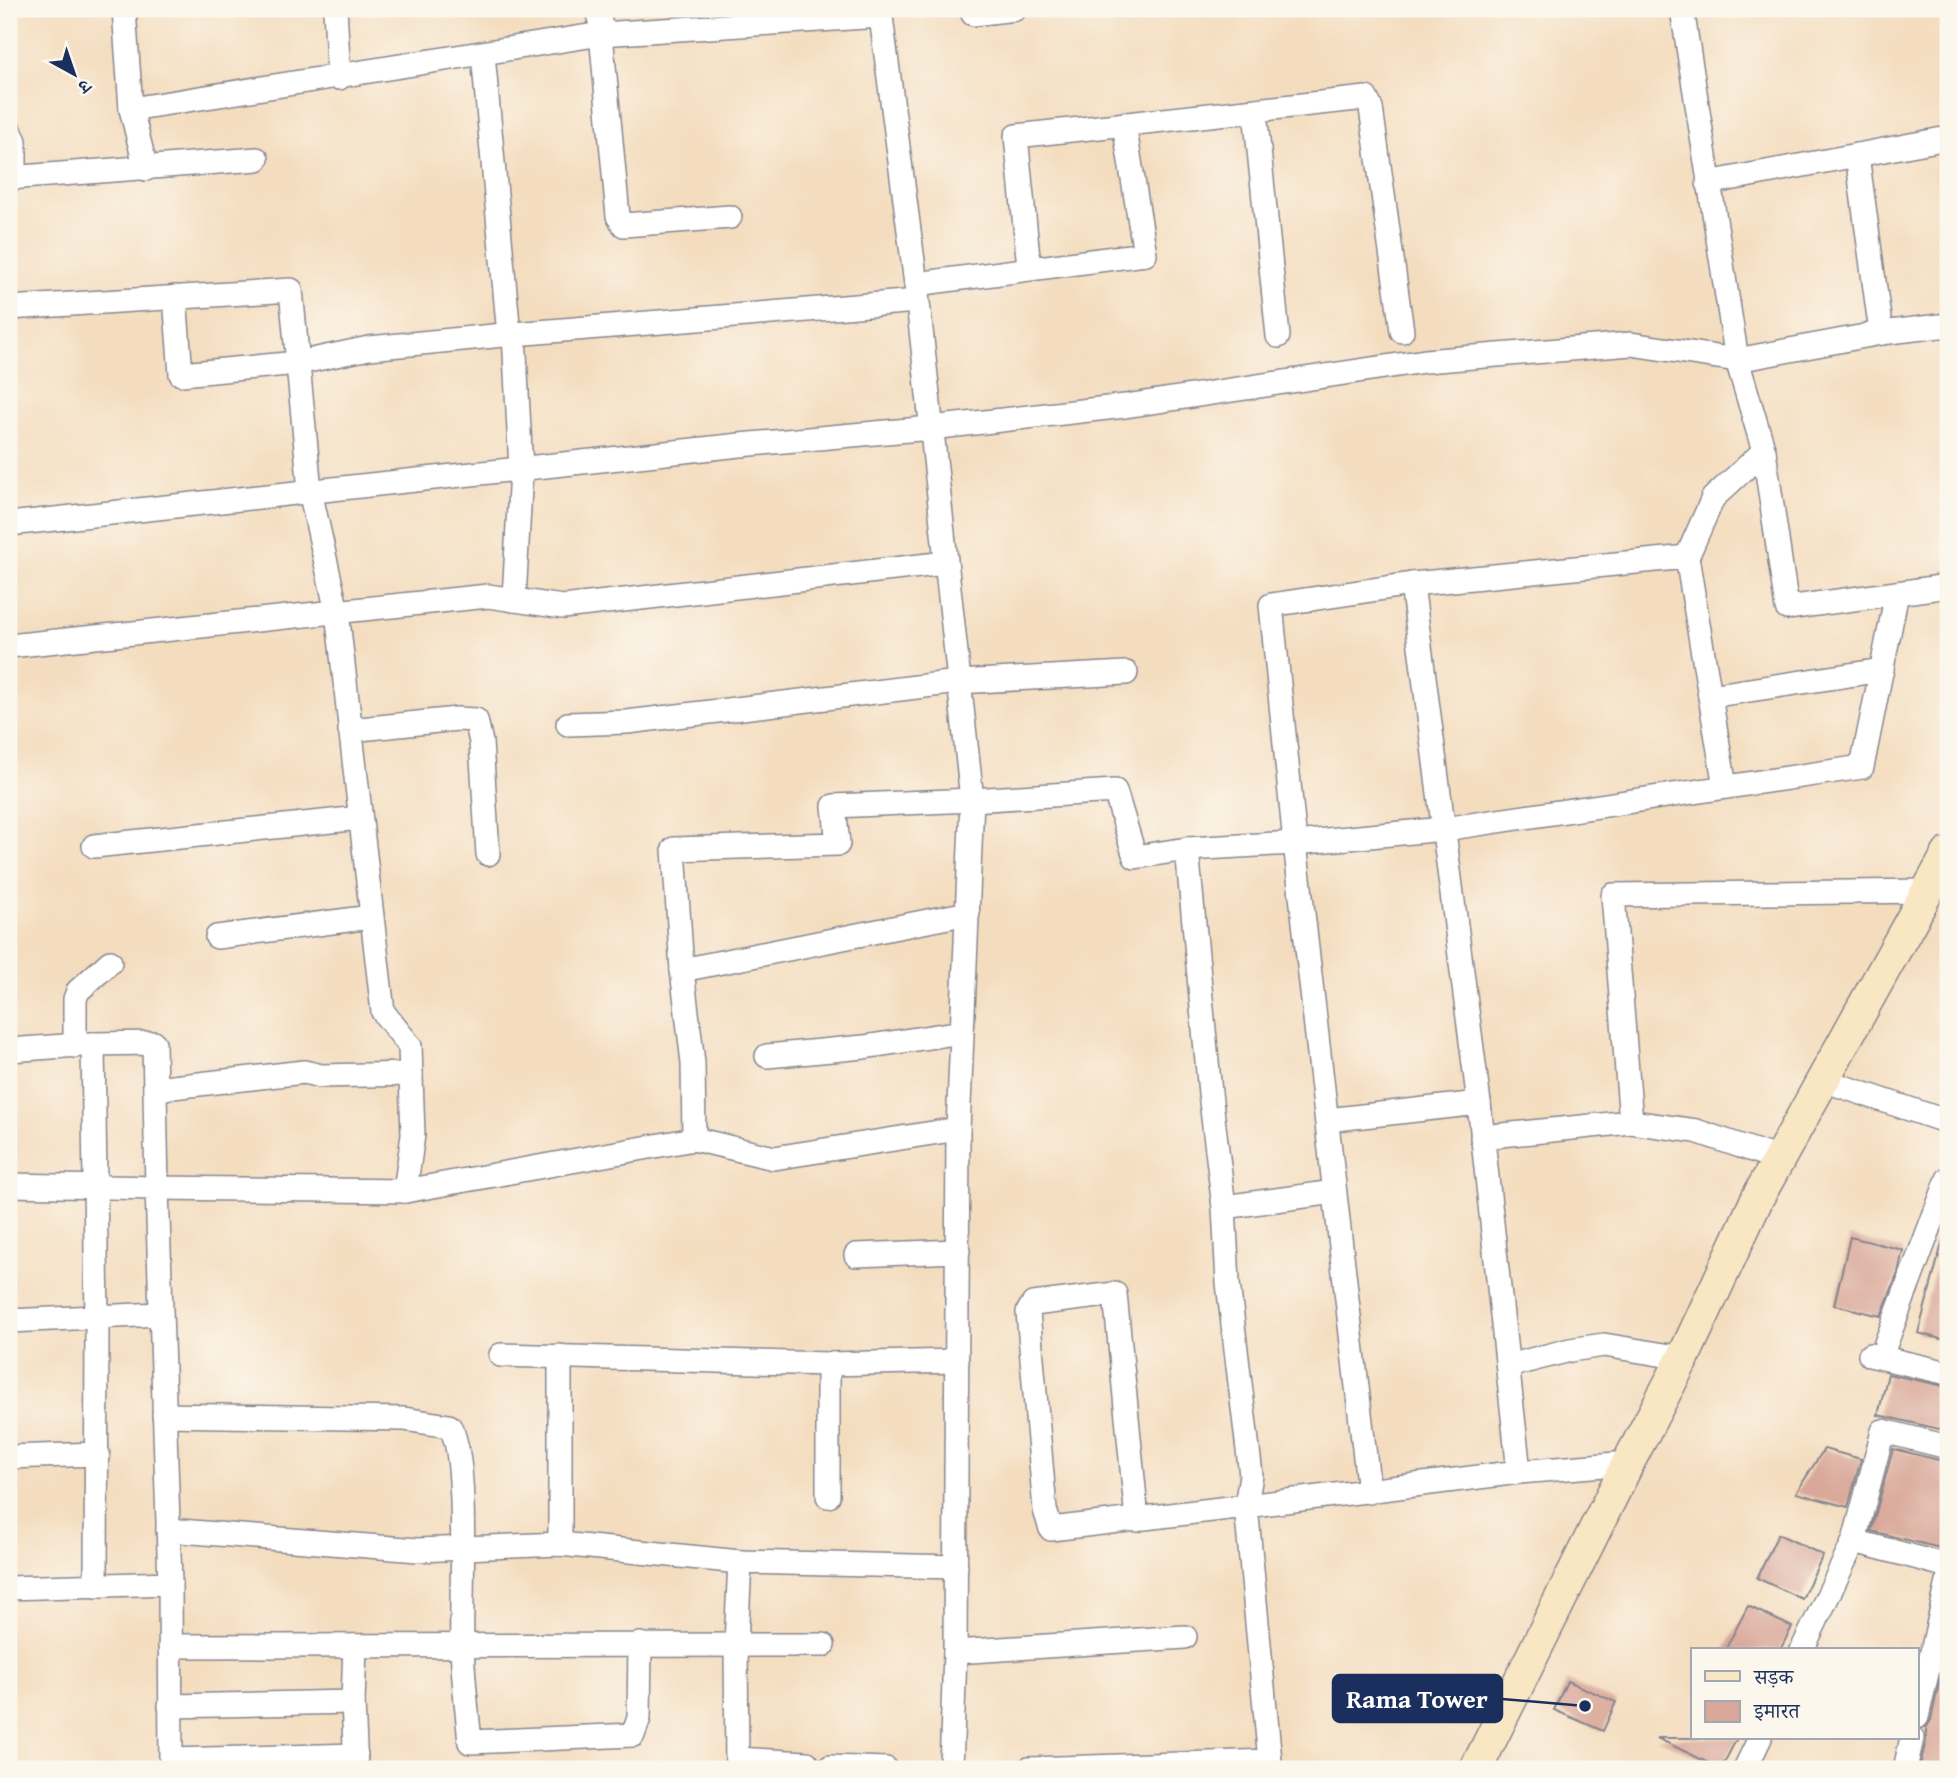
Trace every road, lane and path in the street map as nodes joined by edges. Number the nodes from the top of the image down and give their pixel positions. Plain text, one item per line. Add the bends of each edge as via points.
1 (124, 9) edge
2 (335, 9) edge
3 (599, 9) edge
4 (1015, 9) edge
5 (1682, 9) edge
6 (880, 12) edge
7 (973, 13) dead end
8 (601, 34) junction
9 (483, 54) junction
10 (339, 78) junction
11 (131, 109) junction
12 (1255, 111) junction
13 (1124, 124) junction
14 (9, 129) edge
15 (1948, 138) edge
16 (1857, 155) junction
17 (257, 159) dead end
18 (146, 169) junction
19 (12, 178) edge
20 (1708, 183) junction
21 (730, 217) dead end
22 (1030, 267) junction
23 (916, 292) junction
24 (175, 297) junction
25 (9, 308) edge
26 (1948, 325) edge
27 (1402, 331) dead end
28 (1881, 333) junction
29 (512, 334) junction
30 (1278, 336) dead end
31 (1737, 360) junction
32 (298, 363) junction
33 (931, 428) junction
34 (1764, 451) junction
35 (522, 469) junction
36 (310, 491) junction
37 (9, 524) edge
38 (1686, 557) junction
39 (946, 563) junction
40 (1412, 584) junction
41 (1948, 586) edge
42 (1897, 593) junction
43 (514, 600) junction
44 (337, 612) junction
45 (9, 646) edge
46 (1882, 670) junction
47 (1126, 673) dead end
48 (960, 682) junction
49 (1710, 696) junction
50 (568, 724) dead end
51 (350, 730) junction
52 (1725, 787) junction
53 (972, 800) junction
54 (360, 818) junction
55 (1444, 829) junction
56 (1295, 843) junction
57 (94, 846) dead end
58 (1187, 849) junction
59 (488, 854) dead end
60 (1948, 854) edge
61 (1928, 891) junction
62 (968, 913) junction
63 (372, 917) junction
64 (217, 937) dead end
65 (110, 962) dead end
66 (682, 970) junction
67 (962, 1032) junction
68 (84, 1045) junction
69 (9, 1050) edge
70 (767, 1056) dead end
71 (411, 1074) junction
72 (1823, 1080) junction
73 (155, 1089) junction
74 (1479, 1103) junction
75 (1326, 1120) junction
76 (1631, 1122) junction
77 (1948, 1122) edge
78 (958, 1129) junction
79 (1482, 1137) junction
80 (694, 1139) junction
81 (1779, 1159) junction
82 (1948, 1179) edge
83 (9, 1185) edge
84 (96, 1185) junction
85 (158, 1188) junction
86 (405, 1191) junction
87 (1334, 1192) junction
88 (1224, 1207) junction
89 (958, 1251) junction
90 (856, 1255) dead end
91 (160, 1314) junction
92 (97, 1319) junction
93 (9, 1321) edge
94 (501, 1355) dead end
95 (560, 1356) junction
96 (1683, 1358) junction
97 (957, 1361) junction
98 (828, 1364) junction
99 (1508, 1366) junction
100 (1948, 1373) edge
101 (164, 1415) junction
102 (1948, 1447) edge
103 (98, 1454) junction
104 (9, 1457) edge
105 (1628, 1463) junction
106 (1519, 1472) junction
107 (1369, 1492) junction
108 (828, 1496) dead end
109 (1246, 1506) junction
110 (1137, 1520) junction
111 (168, 1530) junction
112 (1854, 1541) junction
113 (560, 1544) junction
114 (461, 1548) junction
115 (740, 1562) junction
116 (1948, 1566) edge
117 (956, 1567) junction
118 (1948, 1582) edge
119 (170, 1583) junction
120 (96, 1586) junction
121 (9, 1588) edge
122 (1185, 1637) dead end
123 (640, 1644) junction
124 (736, 1644) junction
125 (462, 1645) junction
126 (823, 1645) dead end
127 (170, 1646) junction
128 (355, 1646) junction
129 (1803, 1648) edge
130 (955, 1652) junction
131 (353, 1702) junction
132 (170, 1706) junction
133 (1918, 1713) edge
134 (1759, 1740) edge
135 (1912, 1740) edge
136 (356, 1762) edge
137 (807, 1763) dead end
138 (737, 1764) edge
139 (171, 1765) edge
140 (830, 1767) dead end
141 (886, 1769) edge
142 (951, 1769) edge
143 (1029, 1769) edge
144 (1476, 1769) edge
145 (1745, 1769) edge
146 (1905, 1769) edge

1 - 11 street
2 - 10 street
3 - 8 street
4 - 7 street
5 - 20 street
6 - 8 street
6 - 23 street
8 - 9 street
8 - 21 street via 618,216 624,225
9 - 10 street
9 - 29 street
10 - 11 street
11 - 18 street
12 - 13 street
12 - 27 street via 1366,98
12 - 30 street
13 - 22 street via 1016,136
13 - 22 street via 1145,254
14 - 19 street via 15,141
15 - 16 street
16 - 20 street
16 - 28 street
17 - 18 street
18 - 19 street
20 - 31 street
22 - 23 street
23 - 29 street
23 - 33 street
24 - 25 street
24 - 32 street via 291,290
24 - 32 street via 181,373
26 - 28 street
28 - 31 street
29 - 32 street via 369,348
29 - 35 street
31 - 33 street via 1631,344 1425,361 1125,406
31 - 34 street
32 - 36 street
33 - 35 street
33 - 39 street
34 - 38 street via 1713,498
34 - 42 street via 1787,608
35 - 36 street
35 - 43 street
36 - 37 street
36 - 44 street
38 - 40 street
38 - 49 street
39 - 43 street via 563,607
39 - 48 street
40 - 55 street
40 - 56 street via 1271,605
41 - 42 street
42 - 46 street
43 - 44 street via 488,596
44 - 45 street
44 - 51 street
46 - 49 street
46 - 52 street via 1862,767
47 - 48 street
48 - 50 street via 655,719
48 - 53 street
49 - 52 street
51 - 54 street
51 - 59 street via 476,720
52 - 55 street
53 - 58 street via 1115,791 1135,857
53 - 62 street
53 - 66 street via 834,806 838,844 674,849
54 - 57 street
54 - 63 street
55 - 56 street
55 - 74 street
56 - 58 street
56 - 75 street
58 - 88 street
60 - 61 street
61 - 72 street
61 - 76 street via 1613,895
62 - 66 street
62 - 67 street
63 - 64 street
63 - 71 street via 383,1012 410,1046
65 - 68 street via 75,999
66 - 80 street via 693,1063
67 - 70 street
67 - 78 street
68 - 69 street
68 - 73 street via 154,1043
68 - 84 street
71 - 73 street via 321,1076 303,1072
71 - 86 street via 413,1135
72 - 77 street
72 - 81 street
73 - 85 street
74 - 75 street
74 - 79 street
75 - 87 street
76 - 79 street
76 - 81 street via 1696,1130
78 - 80 street via 774,1158
78 - 89 street
79 - 99 street
80 - 86 street
81 - 96 street
82 - 100 street via 1878,1349
83 - 84 street
84 - 85 street
84 - 92 street
85 - 86 street
85 - 91 street
87 - 88 street
87 - 107 street
88 - 109 street via 1228,1283 1251,1475
89 - 90 street
89 - 97 street
91 - 92 street
91 - 101 street
92 - 93 street
92 - 103 street
94 - 95 street
95 - 98 street
95 - 113 street
96 - 99 street via 1604,1345
96 - 105 street
97 - 98 street
97 - 117 street
98 - 108 street
99 - 106 street
101 - 111 street
101 - 114 street via 404,1419 449,1426 459,1455
102 - 112 street via 1883,1431
103 - 104 street
103 - 120 street
105 - 106 street
105 - 144 street
106 - 107 street
107 - 109 street
109 - 110 street
109 - 143 street via 1270,1761
110 - 110 street via 1051,1529 1045,1510 1028,1312 1033,1304 1115,1294
111 - 114 street via 418,1550
111 - 119 street
112 - 116 street
112 - 129 street
113 - 114 street
113 - 115 street
114 - 125 street
115 - 117 street
115 - 124 street
117 - 130 street
118 - 133 street
119 - 120 street
119 - 127 street
120 - 121 street
122 - 130 street
123 - 124 street
123 - 125 street
123 - 125 street via 639,1718 633,1735 470,1742
124 - 126 street
124 - 138 street
125 - 128 street
127 - 128 street
127 - 132 street
128 - 131 street
130 - 142 street
131 - 132 street
131 - 136 street
132 - 139 street
134 - 145 street
135 - 146 street
136 - 139 street
137 - 138 street
140 - 141 street

